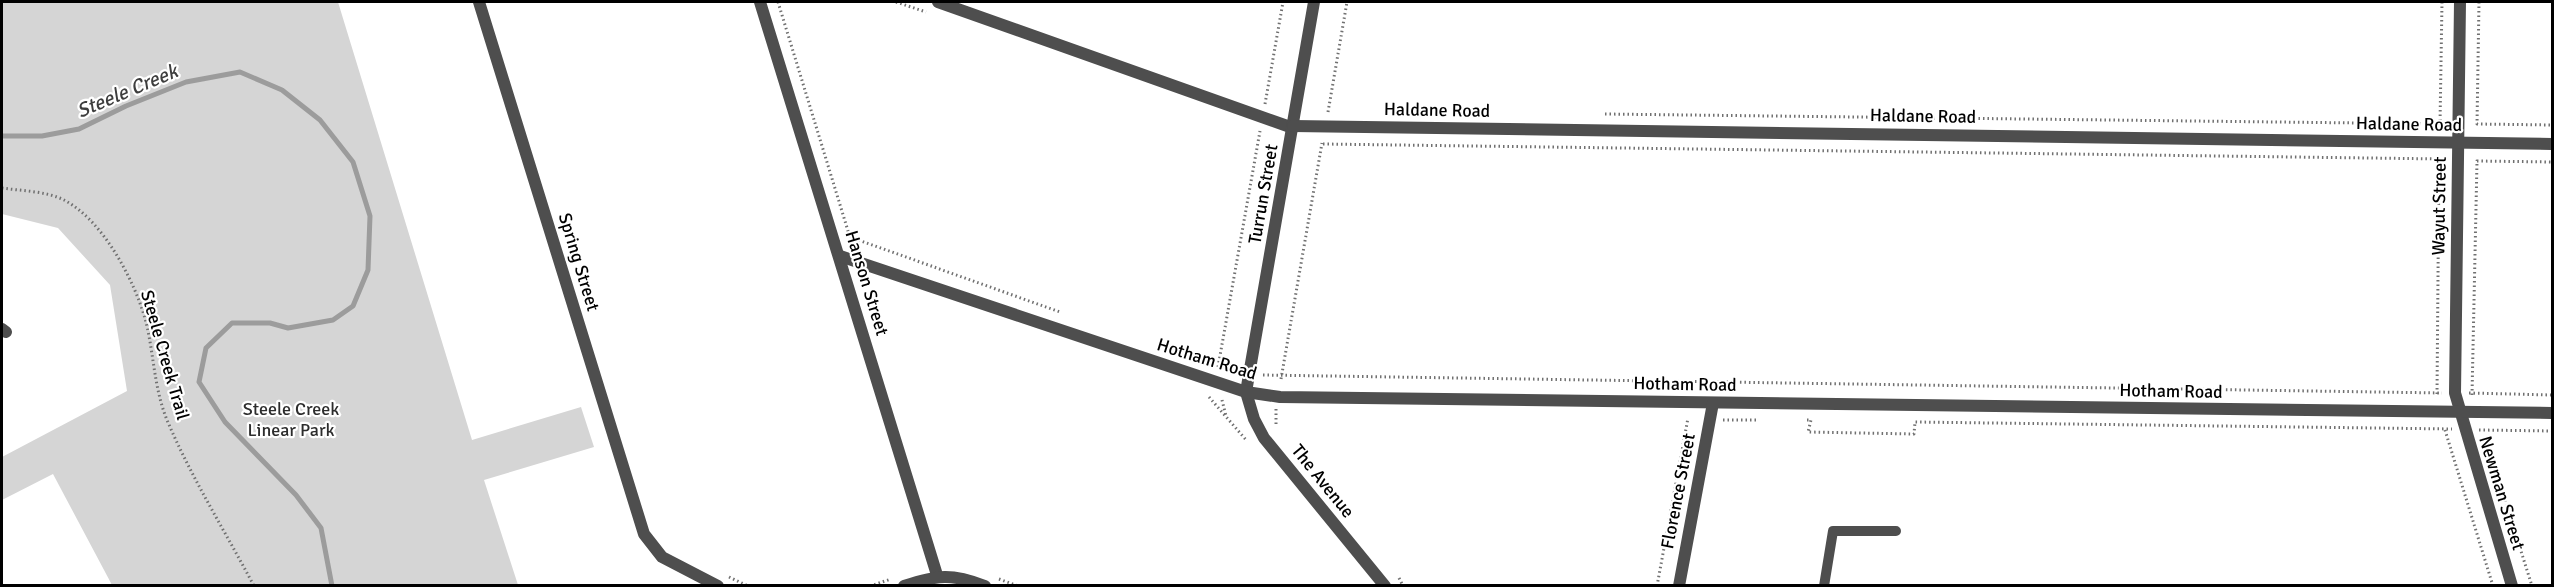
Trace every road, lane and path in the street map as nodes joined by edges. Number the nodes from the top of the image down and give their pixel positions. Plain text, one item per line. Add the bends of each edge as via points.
1 (479, 2) edge
2 (760, 2) edge
3 (896, 2) edge
4 (938, 2) edge
5 (1283, 2) edge
6 (1314, 2) edge
7 (1347, 2) edge
8 (2442, 2) edge
9 (2460, 2) edge
10 (2479, 2) edge
11 (929, 13) dead end
12 (1254, 100) dead end
13 (1335, 110) dead end
14 (1328, 112) junction
15 (1596, 114) dead end
16 (2553, 125) edge
17 (1320, 126) junction
18 (1293, 127) junction
19 (1249, 128) dead end
20 (2458, 142) junction
21 (1323, 144) junction
22 (2553, 144) edge
23 (2443, 159) dead end
24 (2553, 162) edge
25 (2, 188) edge
26 (850, 237) dead end
27 (840, 256) junction
28 (1062, 313) dead end
29 (1249, 374) junction
30 (1282, 377) junction
31 (1218, 382) junction
32 (1246, 392) junction
33 (2455, 393) junction
34 (2472, 394) junction
35 (2553, 395) edge
36 (1278, 396) junction
37 (1713, 402) junction
38 (2458, 411) junction
39 (2475, 412) junction
40 (2553, 413) edge
41 (1226, 416) dead end
42 (1688, 418) dead end
43 (1278, 429) dead end
44 (2486, 440) dead end
45 (2489, 450) dead end
46 (1896, 531) dead end
47 (937, 575) junction
48 (997, 578) dead end
49 (1398, 578) dead end
50 (254, 585) edge
51 (718, 585) edge
52 (904, 585) edge
53 (985, 585) edge
54 (1018, 585) edge
55 (1385, 585) edge
56 (1403, 585) edge
57 (1658, 585) edge
58 (1679, 585) edge
59 (1824, 585) edge
60 (2512, 585) edge
61 (2532, 585) edge

1 - 51 street, Spring Street via 644,534 662,557
2 - 27 street, Hanson Street
3 - 11 path
4 - 18 street, Haldane Road
5 - 12 path via 1265,104
6 - 18 street, Turrun Street
7 - 14 path
8 - 15 path via 2440,124
9 - 20 street, Wayut Street
10 - 16 path via 2477,124
13 - 14 path
14 - 17 path via 1321,115
17 - 18 street, Haldane Road
17 - 20 street, Haldane Road
17 - 21 path
18 - 29 street, Turrun Street
19 - 31 path via 1260,131
20 - 22 street, Haldane Road
20 - 33 street, Wayut Street
21 - 23 path
21 - 30 path
24 - 34 path via 2477,161
25 - 50 path, Steele Creek Trail via 64,200 96,225 127,271 146,322 154,378 166,419
26 - 28 path
27 - 31 street, Hotham Road
27 - 47 street, Hanson Street
29 - 30 path
29 - 32 street, Turrun Street
30 - 33 path
30 - 36 path
31 - 32 street, Hotham Road
31 - 41 path
32 - 36 street, Hotham Road
32 - 55 street, The Avenue via 1264,438
33 - 34 path
33 - 38 street, Wayut Street
34 - 35 path
34 - 39 path
36 - 37 street, Hotham Road
36 - 43 path via 1274,416
37 - 38 street, Hotham Road
37 - 58 street, Florence Street
38 - 39 street, Hotham Road
38 - 60 street, Newman Street
39 - 40 street, Hotham Road
39 - 44 path
42 - 57 path
45 - 61 path
46 - 59 lane via 1833,531
47 - 52 street
47 - 53 street via 957,576
48 - 54 path
49 - 56 path

